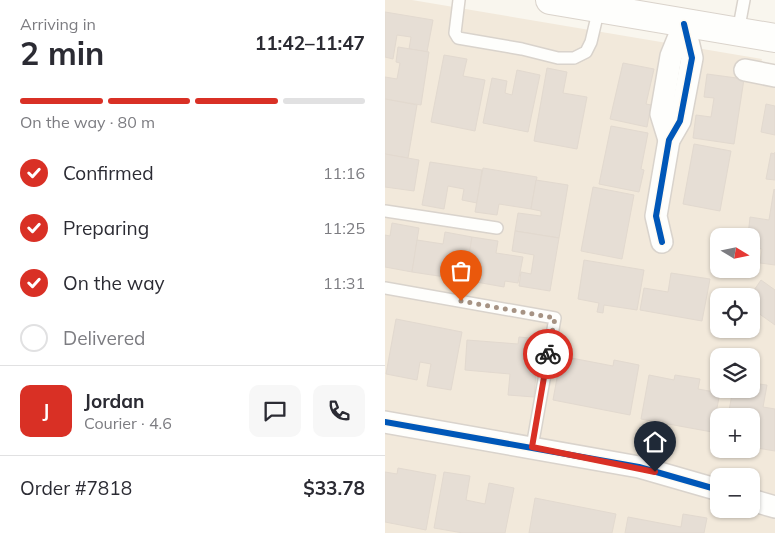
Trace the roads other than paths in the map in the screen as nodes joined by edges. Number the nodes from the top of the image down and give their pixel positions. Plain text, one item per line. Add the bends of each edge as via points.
1 (459, 0) edge
2 (549, 0) edge
3 (745, 0) edge
4 (617, 7) edge
5 (684, 24) junction
6 (738, 32) junction
7 (775, 38) edge
8 (745, 70) dead end
9 (775, 76) edge
10 (385, 211) edge
11 (497, 228) dead end
12 (662, 242) dead end
13 (385, 288) edge
14 (385, 422) edge
15 (532, 447) junction
16 (710, 487) edge
17 (760, 503) edge
18 (775, 507) edge

1 - 4 lane via 455,33 462,41 496,44 558,58 574,58 586,52
2 - 4 main road
3 - 6 lane
4 - 5 main road
5 - 6 main road
5 - 12 street via 692,58 680,121 669,140 656,216
6 - 7 main road
8 - 9 street
10 - 11 lane
13 - 15 lane via 555,318
14 - 15 street
15 - 16 street via 639,467
17 - 18 street

